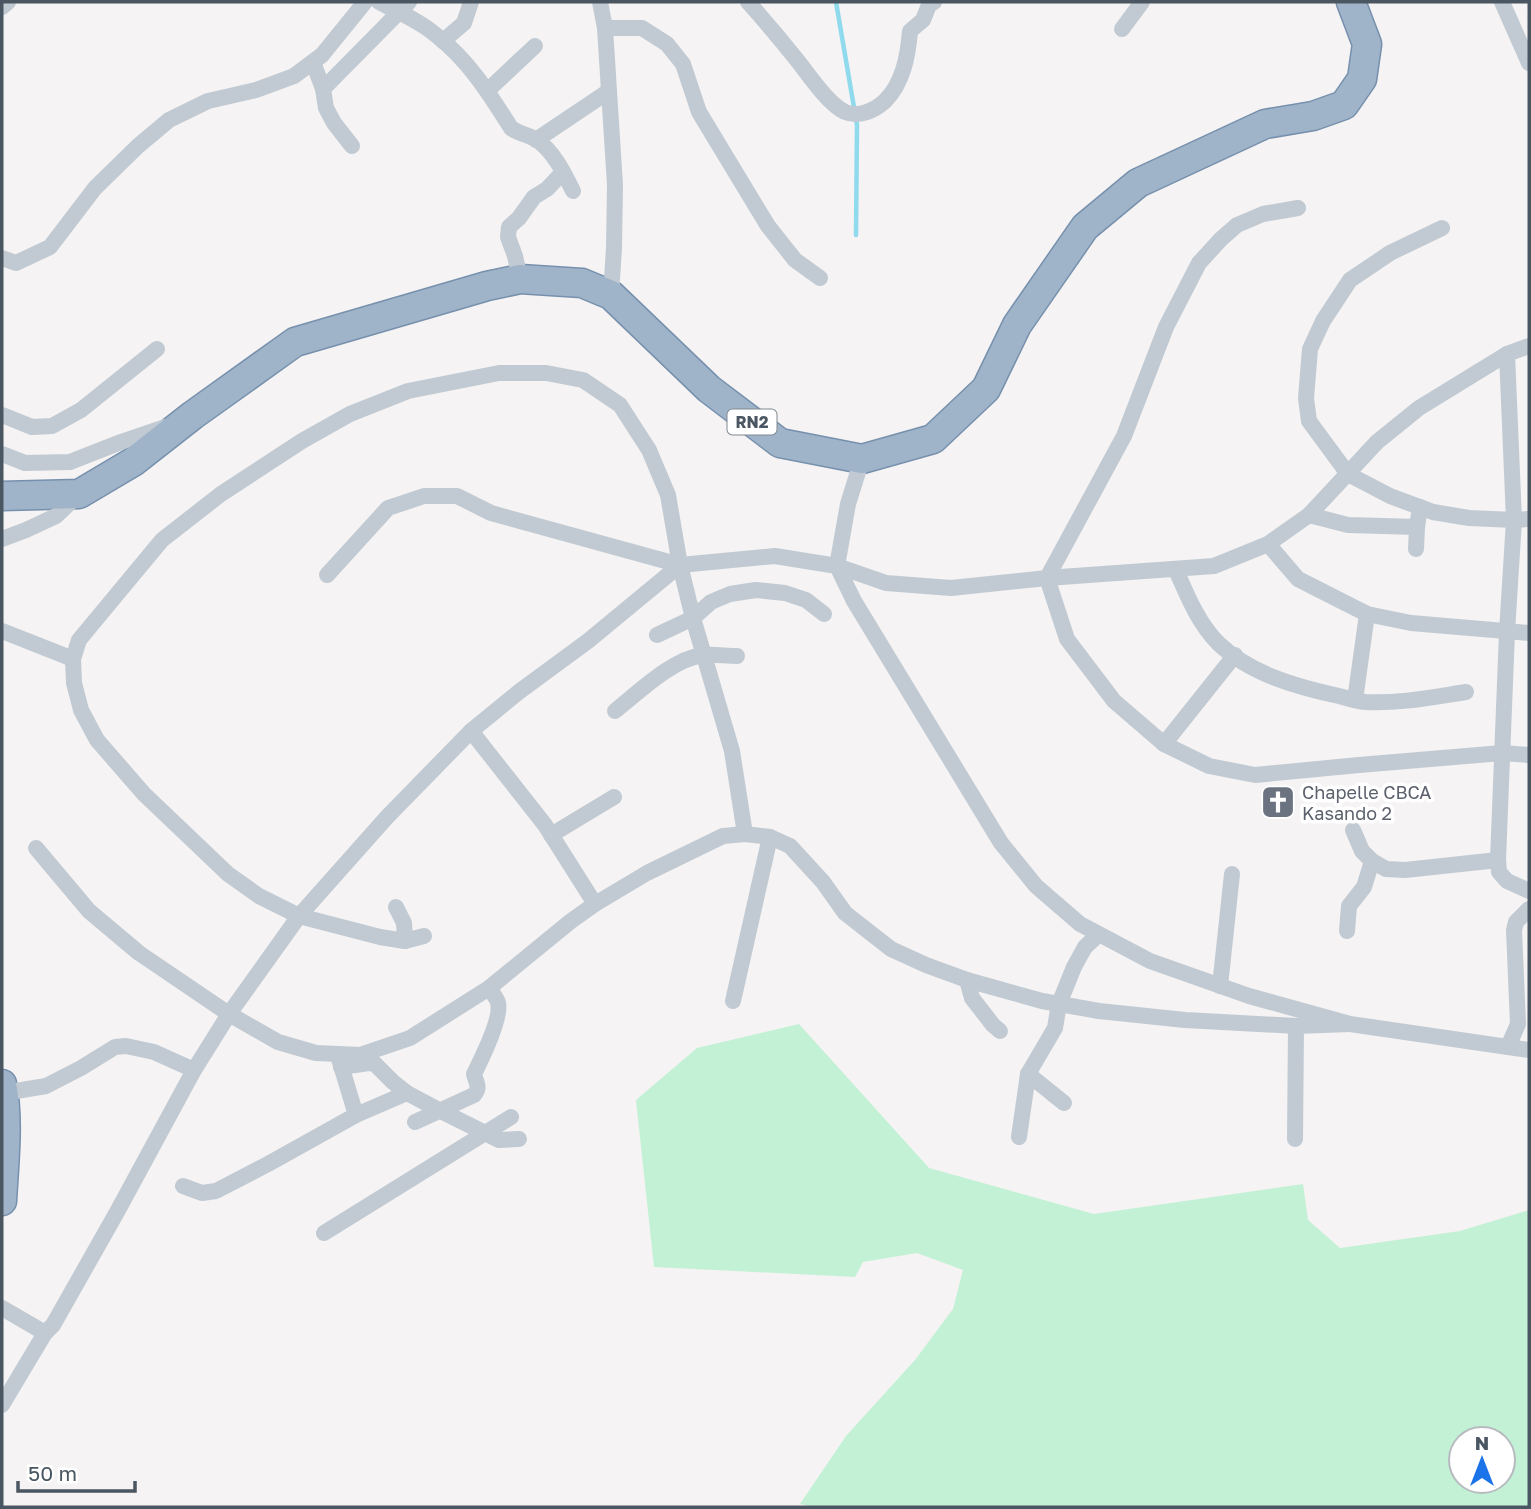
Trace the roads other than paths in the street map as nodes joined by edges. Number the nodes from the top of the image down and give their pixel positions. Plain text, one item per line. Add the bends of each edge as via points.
1 (8, 2) edge
2 (365, 2) edge
3 (379, 2) edge
4 (471, 2) edge
5 (600, 2) edge
6 (748, 2) edge
7 (934, 2) edge
8 (1142, 2) edge
9 (1351, 2) edge
10 (1502, 2) edge
11 (2, 7) edge
12 (404, 7) edge
13 (605, 28) junction
14 (1122, 29) dead end
15 (443, 41) junction
16 (535, 46) dead end
17 (313, 62) junction
18 (1529, 63) edge
19 (323, 89) junction
20 (487, 91) junction
21 (609, 91) junction
22 (536, 140) junction
23 (352, 146) dead end
24 (563, 172) junction
25 (573, 191) dead end
26 (1298, 208) dead end
27 (1442, 228) dead end
28 (2, 257) edge
29 (820, 278) dead end
30 (520, 279) junction
31 (611, 295) junction
32 (1529, 346) edge
33 (158, 349) dead end
34 (1507, 354) junction
35 (2, 415) edge
36 (193, 415) junction
37 (2, 454) edge
38 (862, 459) junction
39 (1348, 474) junction
40 (79, 494) junction
41 (2, 496) edge
42 (1420, 507) junction
43 (1309, 515) junction
44 (1522, 519) edge
45 (1417, 527) junction
46 (2, 539) edge
47 (1268, 544) junction
48 (1416, 549) dead end
49 (680, 565) junction
50 (837, 566) junction
51 (1176, 569) junction
52 (327, 575) dead end
53 (1047, 578) junction
54 (824, 614) dead end
55 (1367, 614) junction
56 (693, 618) junction
57 (2, 631) edge
58 (1507, 632) junction
59 (1529, 634) edge
60 (657, 635) dead end
61 (704, 655) junction
62 (1235, 655) junction
63 (737, 656) dead end
64 (73, 659) junction
65 (1466, 692) dead end
66 (1355, 700) junction
67 (615, 711) dead end
68 (471, 731) junction
69 (1164, 744) junction
70 (1502, 753) junction
71 (1529, 755) edge
72 (614, 797) dead end
73 (1353, 830) dead end
74 (745, 834) junction
75 (551, 835) junction
76 (770, 838) junction
77 (36, 848) dead end
78 (1498, 860) junction
79 (1372, 861) junction
80 (1232, 874) dead end
81 (1529, 891) edge
82 (595, 904) junction
83 (396, 907) dead end
84 (1529, 909) edge
85 (299, 916) junction
86 (1347, 932) dead end
87 (1098, 935) junction
88 (424, 936) dead end
89 (405, 941) junction
90 (967, 980) junction
91 (1220, 986) junction
92 (489, 988) junction
93 (733, 1000) dead end
94 (1059, 1004) junction
95 (229, 1014) junction
96 (1350, 1024) junction
97 (1296, 1026) junction
98 (1000, 1031) dead end
99 (1508, 1047) junction
100 (1529, 1050) edge
101 (339, 1060) junction
102 (194, 1070) junction
103 (1028, 1074) junction
104 (3, 1088) edge
105 (407, 1093) junction
106 (1064, 1103) dead end
107 (439, 1110) junction
108 (356, 1115) junction
109 (511, 1117) dead end
110 (415, 1122) dead end
111 (486, 1133) junction
112 (1019, 1137) dead end
113 (519, 1139) dead end
114 (1295, 1139) dead end
115 (183, 1186) dead end
116 (2, 1200) edge
117 (324, 1233) dead end
118 (2, 1308) edge
119 (45, 1333) junction
120 (2, 1405) edge

1 - 11 street
2 - 17 street
3 - 12 street
4 - 15 street via 464,23
5 - 13 street
6 - 7 street via 828,99 854,113 875,110 891,95 902,72 910,31
8 - 14 street
9 - 38 highway, RN2 via 1367,44 1362,79 1343,105 1313,116 1265,124 1138,183 1085,227 1017,325 986,389 933,439
10 - 18 street
12 - 15 street
12 - 19 street
13 - 21 street
13 - 29 street via 642,28 667,44 683,64 699,112 768,226 795,260
15 - 20 street
16 - 20 street
17 - 19 street
17 - 28 street via 293,76 208,101 169,120 95,188 50,247 16,263
19 - 23 street via 326,108
20 - 22 street via 511,128
21 - 22 street
21 - 31 street via 615,185
22 - 24 street
24 - 25 street
24 - 30 street via 509,227
26 - 53 street via 1262,214 1237,225 1199,263 1166,327 1124,436
27 - 39 street via 1390,253 1350,280 1310,349 1306,398 1310,421
30 - 31 highway, RN2 via 582,283
30 - 36 highway, RN2 via 295,342
31 - 38 highway, RN2 via 709,389 780,443
32 - 34 street
33 - 35 street via 81,410 52,426 32,427
34 - 39 street via 1419,408 1377,442
34 - 44 street
36 - 37 street via 70,462 25,463
36 - 40 highway, RN2 via 133,462
38 - 50 street
39 - 42 street
39 - 43 street
40 - 41 highway, RN2
40 - 46 street via 56,516
42 - 44 street via 1469,518
42 - 45 street
43 - 45 street via 1348,525
43 - 47 street
44 - 58 street
45 - 48 street
47 - 51 street via 1213,566
47 - 55 street via 1298,579
49 - 50 street via 775,556
49 - 52 street via 491,513 457,496 424,496 388,508
49 - 56 street
49 - 64 street via 668,495 649,450 620,405 583,380 546,373 499,373 408,391 350,414 221,494 162,540 79,640
49 - 68 street
50 - 53 street via 886,583 951,588
50 - 87 street via 853,601 1001,843 1036,886
51 - 53 street
51 - 62 street via 1197,616 1218,643
53 - 69 street via 1067,639 1114,701
54 - 56 street via 806,600 756,590 711,602
55 - 58 street
55 - 66 street
56 - 60 street
56 - 61 street
57 - 64 street
58 - 59 street
58 - 70 street
61 - 63 street
61 - 67 street via 666,671
61 - 74 street via 732,751
62 - 66 street via 1283,681
62 - 69 street
64 - 85 street via 82,710 97,740 136,785 228,874
65 - 66 street via 1417,700
68 - 75 street
68 - 85 street
69 - 70 street via 1209,766 1255,775
70 - 71 street
70 - 78 street
72 - 75 street
73 - 79 street
74 - 76 street
74 - 82 street via 723,836
75 - 82 street
76 - 90 street via 790,846 845,913 891,949
76 - 93 street
77 - 95 street via 89,911 139,953
78 - 79 street via 1405,870 1386,869
78 - 81 street via 1499,872 1507,881
79 - 86 street via 1364,887 1349,906
80 - 91 street
82 - 92 street
83 - 89 street via 404,923
84 - 99 street via 1514,930 1518,1024
85 - 89 street
85 - 95 street
87 - 91 street via 1150,961
87 - 94 street via 1084,947
88 - 89 street
90 - 94 street
90 - 98 street via 972,998
91 - 96 street
92 - 101 street via 410,1038
92 - 107 street via 498,1002 498,1015 474,1074 478,1090
94 - 97 street via 1185,1020
94 - 103 street via 1055,1028
95 - 101 street via 278,1042
95 - 102 street
96 - 97 street
96 - 99 street
97 - 114 street
99 - 100 street
101 - 105 street via 375,1064
101 - 108 street
102 - 104 street via 154,1052 115,1047 46,1086
102 - 119 street
103 - 106 street
103 - 112 street
104 - 116 highway
105 - 107 street
105 - 108 street
107 - 110 street
107 - 111 street
108 - 115 street via 216,1191 202,1193
109 - 111 street
111 - 113 street via 499,1140
111 - 117 street
118 - 119 street
119 - 120 street

